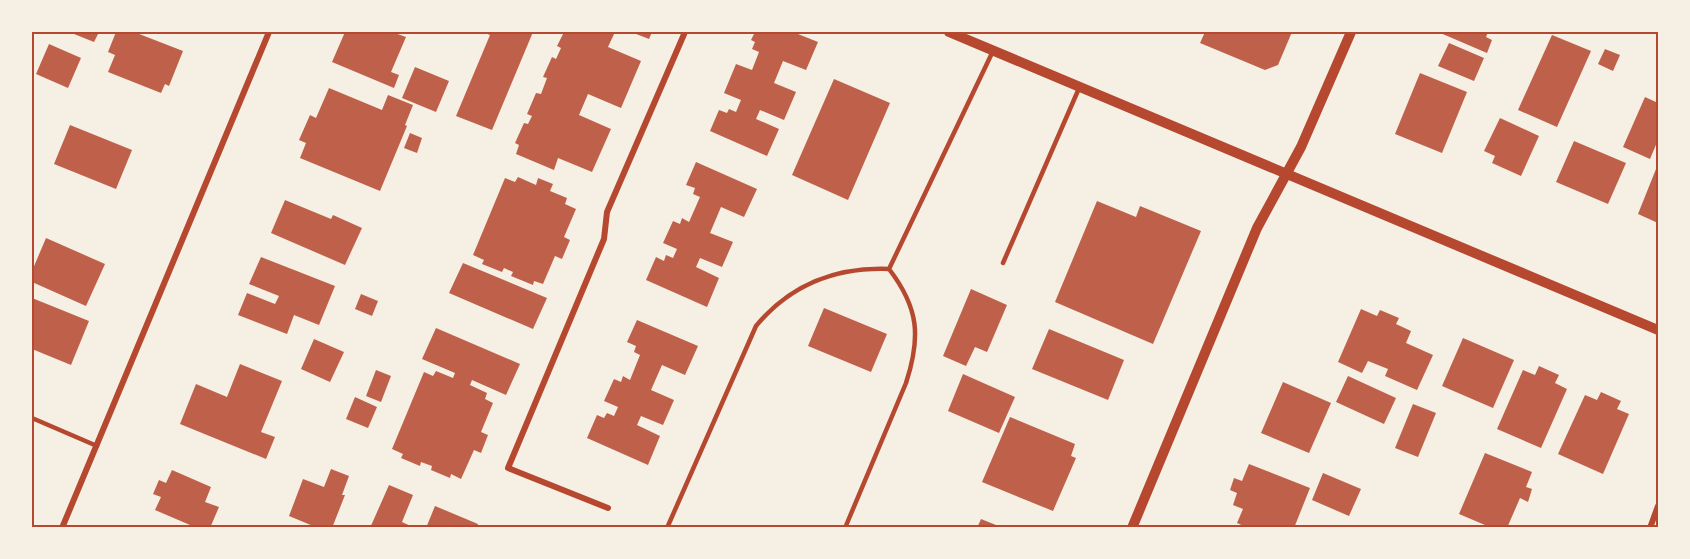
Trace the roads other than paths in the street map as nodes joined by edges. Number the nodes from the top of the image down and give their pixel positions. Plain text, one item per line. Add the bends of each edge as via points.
1 (269, 32) edge
2 (685, 32) edge
3 (950, 32) edge
4 (1351, 32) edge
5 (993, 51) junction
6 (1080, 86) junction
7 (1288, 174) junction
8 (1003, 263) dead end
9 (889, 269) junction
10 (1659, 330) edge
11 (32, 418) edge
12 (97, 446) junction
13 (1659, 506) edge
14 (608, 508) dead end
15 (62, 528) edge
16 (667, 528) edge
17 (845, 528) edge
18 (1132, 528) edge
19 (1650, 528) edge

1 - 12 street
2 - 14 street via 607,212 604,239 508,468
3 - 5 street
4 - 7 street
5 - 6 street
5 - 9 lane
6 - 7 street
6 - 8 lane
7 - 10 street
7 - 18 street via 1257,228
9 - 16 lane via 866,268 820,280 780,300 768,312 756,326
9 - 17 lane via 912,310 916,327 913,362
11 - 12 lane
12 - 15 street
13 - 19 street

